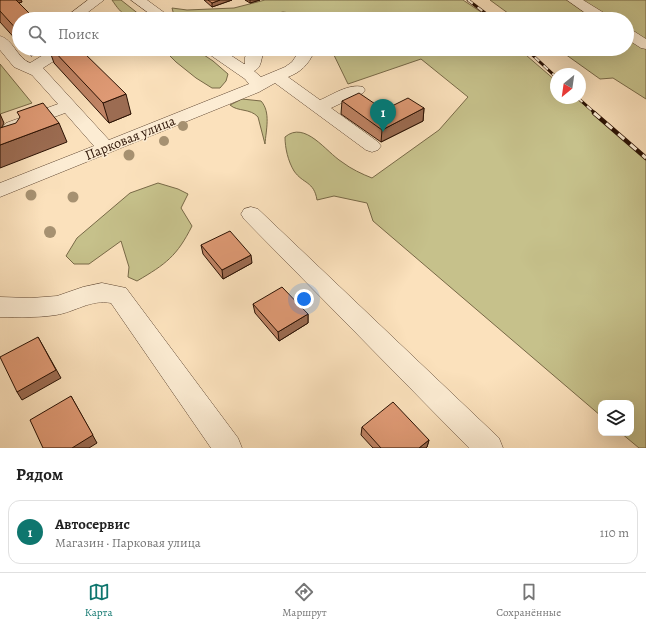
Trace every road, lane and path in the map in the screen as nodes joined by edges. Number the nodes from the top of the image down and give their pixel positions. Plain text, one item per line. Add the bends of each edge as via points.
1 (97, 0) edge
2 (138, 0) edge
3 (574, 0) edge
4 (80, 12) edge
5 (156, 12) edge
6 (593, 12) edge
7 (634, 37) edge
8 (0, 40) edge
9 (646, 45) edge
10 (12, 55) edge
11 (13, 56) edge
12 (52, 56) edge
13 (222, 56) edge
14 (254, 56) edge
15 (305, 56) edge
16 (31, 69) junction
17 (243, 70) junction
18 (277, 77) junction
19 (258, 84) junction
20 (357, 90) dead end
21 (69, 106) junction
22 (319, 108) junction
23 (0, 144) edge
24 (372, 146) dead end
25 (106, 148) junction
26 (0, 190) edge
27 (251, 214) dead end
28 (0, 307) edge
29 (228, 448) edge
30 (489, 448) edge

1 - 4 street
2 - 5 street
3 - 6 street
7 - 9 street
8 - 10 street
11 - 16 street via 19,64
12 - 16 street
13 - 17 street
14 - 17 street via 253,66
15 - 18 street, Парковая улица via 295,68
16 - 21 street via 38,72
17 - 19 street
18 - 19 street, Парковая улица
18 - 22 street
19 - 25 street, Парковая улица via 252,89
20 - 22 street
21 - 23 street via 12,127 18,137
21 - 25 street
22 - 24 street
25 - 26 street, Парковая улица
27 - 30 street
28 - 29 street via 31,308 58,305 102,292 118,295

